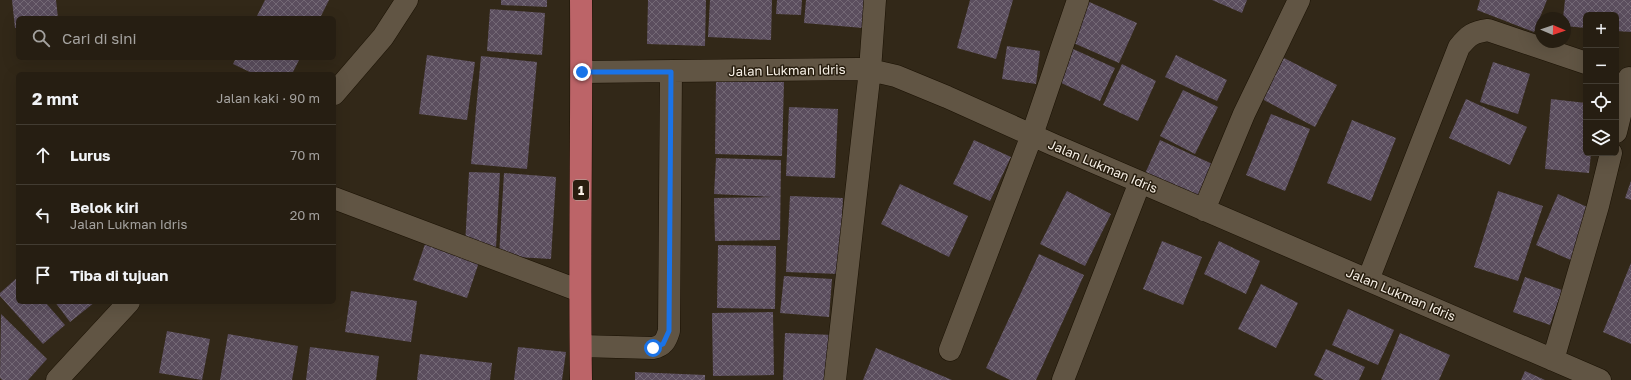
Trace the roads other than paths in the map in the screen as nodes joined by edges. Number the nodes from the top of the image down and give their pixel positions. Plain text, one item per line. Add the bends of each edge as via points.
1 (407, 0) edge
2 (581, 0) edge
3 (875, 0) edge
4 (1078, 0) edge
5 (1299, 0) edge
6 (1583, 62) edge
7 (870, 70) junction
8 (582, 72) junction
9 (671, 72) junction
10 (1627, 75) edge
11 (336, 92) edge
12 (1618, 120) edge
13 (1032, 135) junction
14 (1610, 156) edge
15 (1140, 182) junction
16 (336, 199) edge
17 (1204, 210) junction
18 (1368, 280) junction
19 (580, 291) junction
20 (127, 304) edge
21 (581, 346) junction
22 (950, 350) dead end
23 (1553, 360) junction
24 (58, 380) edge
25 (581, 380) edge
26 (835, 380) edge
27 (1062, 380) edge
28 (1600, 380) edge

1 - 11 street via 383,37
2 - 8 highway, 1
3 - 7 street
4 - 13 street
5 - 17 street via 1244,114
6 - 18 street via 1488,30 1468,36 1459,47
7 - 9 street, Jalan Lukman Idris
7 - 13 street, Jalan Lukman Idris via 896,76
7 - 26 street
8 - 9 street, Jalan Lukman Idris
8 - 19 highway, 1
9 - 21 street via 667,338 663,344 653,348
10 - 12 street
13 - 15 street, Jalan Lukman Idris
13 - 22 street
14 - 23 street
15 - 17 street, Jalan Lukman Idris
15 - 27 street
16 - 19 street
17 - 18 street, Jalan Lukman Idris
18 - 23 street, Jalan Lukman Idris
19 - 21 highway, 1
20 - 24 street
21 - 25 highway, 1
23 - 28 street, Jalan Lukman Idris

